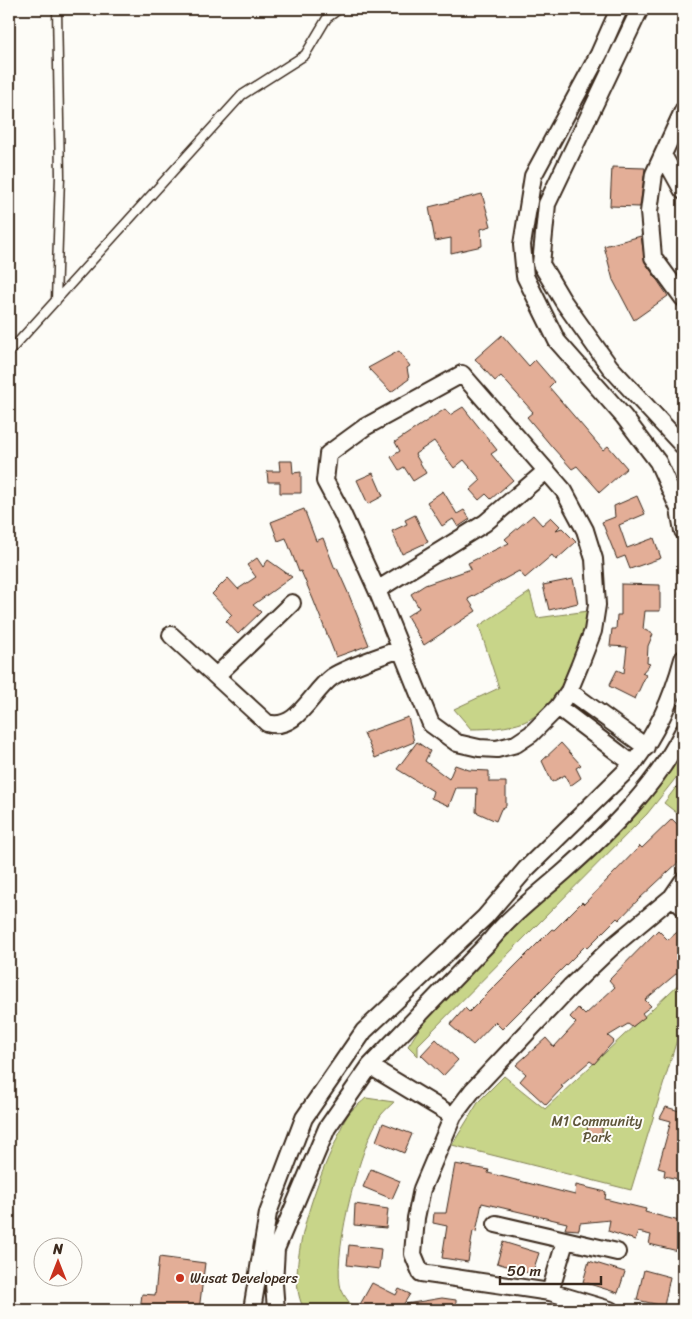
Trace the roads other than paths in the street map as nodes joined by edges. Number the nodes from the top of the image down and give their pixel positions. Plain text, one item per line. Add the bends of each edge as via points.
1 (57, 9) edge
2 (340, 9) edge
3 (619, 9) edge
4 (640, 9) edge
5 (683, 111) edge
6 (663, 155) junction
7 (683, 191) edge
8 (542, 264) junction
9 (525, 276) junction
10 (683, 298) edge
11 (56, 301) junction
12 (9, 352) edge
13 (683, 446) edge
14 (546, 471) junction
15 (683, 531) edge
16 (377, 590) junction
17 (292, 603) dead end
18 (171, 635) dead end
19 (400, 649) junction
20 (683, 659) edge
21 (216, 676) junction
22 (569, 691) junction
23 (558, 707) junction
24 (683, 732) edge
25 (646, 747) junction
26 (633, 764) junction
27 (683, 882) edge
28 (677, 902) edge
29 (485, 917) junction
30 (500, 930) junction
31 (370, 1066) junction
32 (454, 1116) junction
33 (496, 1224) dead end
34 (564, 1242) junction
35 (617, 1252) dead end
36 (550, 1292) junction
37 (252, 1310) edge
38 (276, 1310) edge
39 (610, 1310) edge

1 - 11 lane via 60,176
2 - 11 lane via 326,18 305,55 242,95
3 - 9 street via 599,54 534,176 522,245
4 - 8 street via 547,204
5 - 6 street
6 - 7 street
6 - 10 street via 654,174 648,212 653,257
8 - 9 street
8 - 13 street via 563,301 610,367
9 - 15 street via 557,341 624,417 658,462 679,509
11 - 12 lane
14 - 16 street via 486,523
14 - 16 street via 462,374 365,427 328,454 325,481
14 - 22 street via 576,511 594,559 597,605 592,631
16 - 19 street
17 - 21 street
18 - 21 street
19 - 21 street via 332,677 288,723 276,726 267,723
19 - 23 street via 431,724 458,743 479,748 516,744
20 - 25 street via 677,682
22 - 23 street
22 - 25 street
23 - 26 street
24 - 30 street via 672,754 640,797
25 - 26 street
26 - 29 street via 526,869
27 - 28 street
28 - 32 street via 613,946 570,987 472,1091
29 - 30 street
29 - 37 street via 364,1031 304,1118 268,1213
30 - 31 street
31 - 32 street
31 - 38 street via 327,1128 276,1249
32 - 36 street via 422,1189 413,1254 421,1273
33 - 34 street
34 - 35 street
34 - 36 street
36 - 39 street

